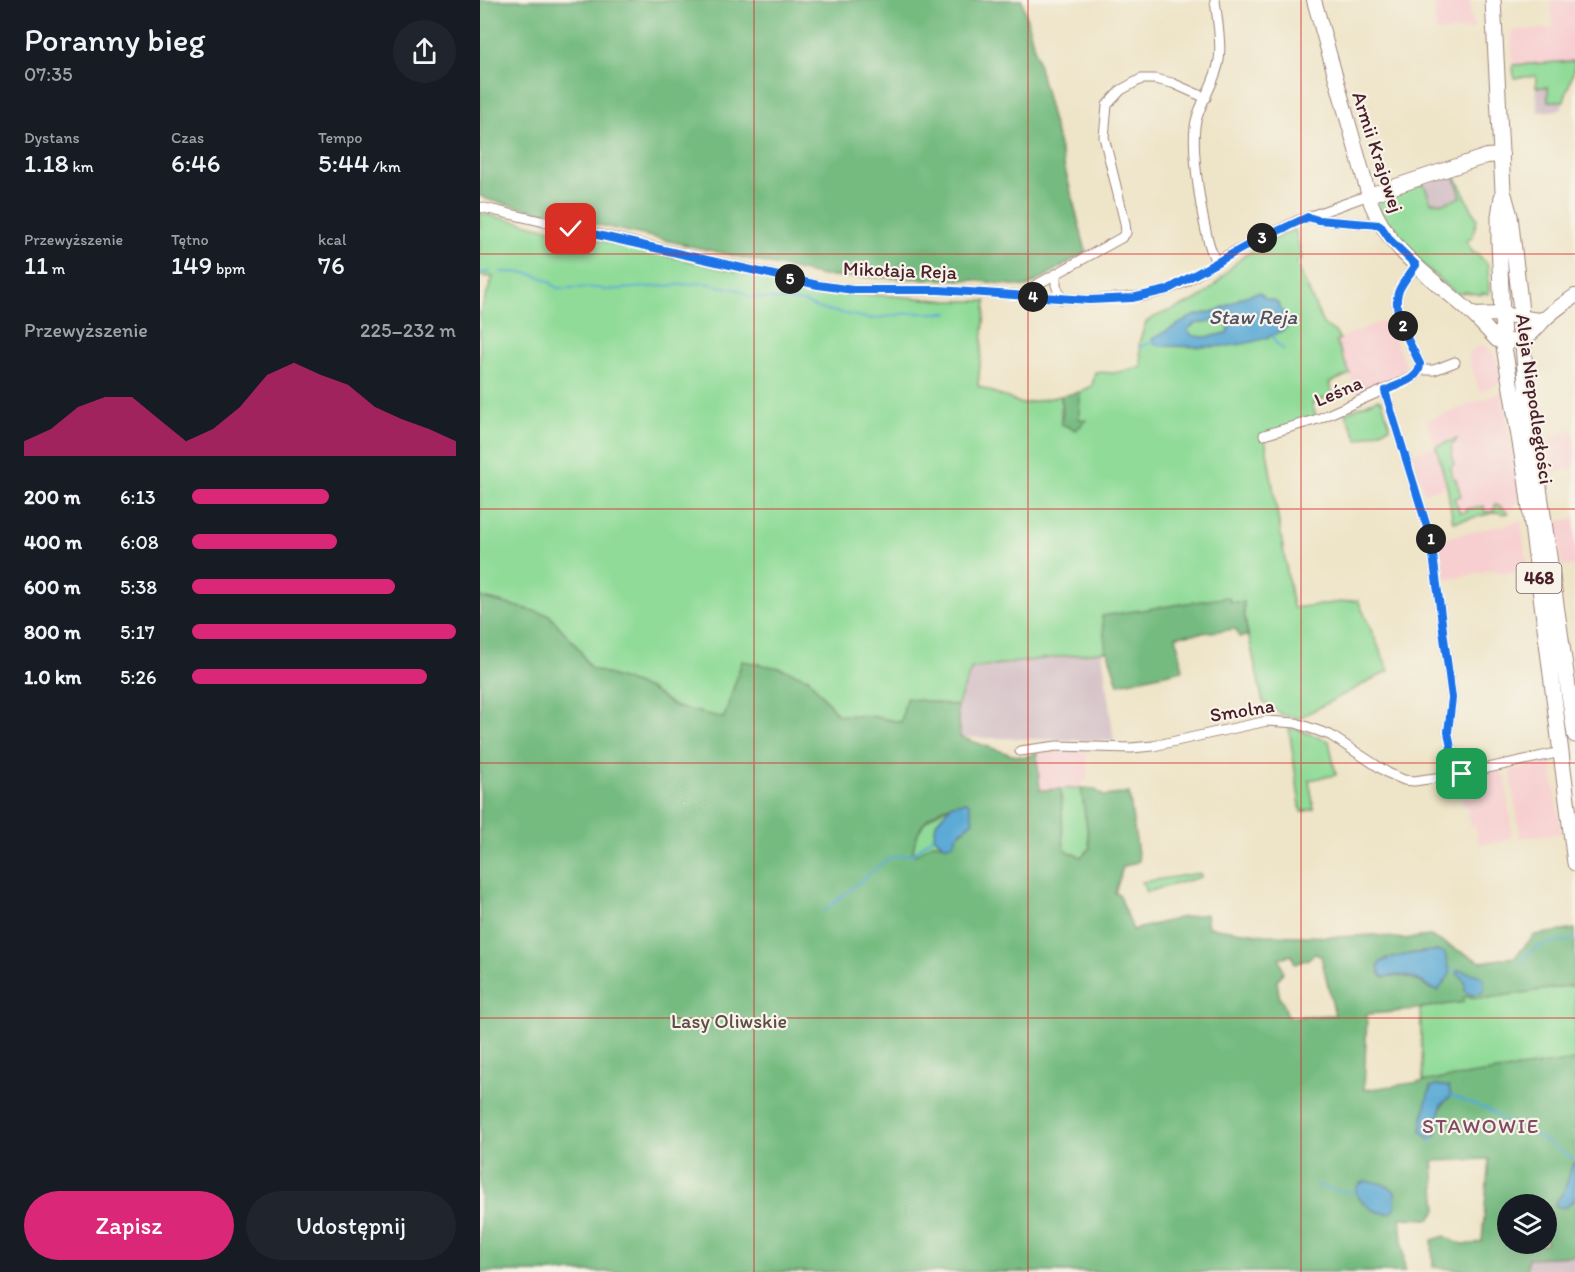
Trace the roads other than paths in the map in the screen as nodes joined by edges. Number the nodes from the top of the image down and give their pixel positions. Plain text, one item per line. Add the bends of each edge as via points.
1 (1215, 0) edge
2 (1314, 0) edge
3 (1493, 0) edge
4 (1206, 98) junction
5 (1502, 155) junction
6 (1503, 191) junction
7 (1369, 195) junction
8 (480, 207) edge
9 (1308, 217) junction
10 (1380, 225) junction
11 (1215, 262) junction
12 (1416, 265) junction
13 (1056, 275) junction
14 (1029, 296) junction
15 (1575, 296) edge
16 (1061, 299) junction
17 (1501, 314) junction
18 (1474, 315) junction
19 (1520, 316) junction
20 (1546, 318) junction
21 (1522, 340) junction
22 (1503, 341) junction
23 (1455, 362) dead end
24 (1420, 370) junction
25 (1385, 391) junction
26 (1264, 435) dead end
27 (1575, 735) edge
28 (1020, 751) dead end
29 (1561, 752) junction
30 (1456, 775) junction
31 (1575, 863) edge

1 - 4 street via 1220,56
2 - 7 street, Armii Krajowej
3 - 5 main road, Aleja Niepodległości / 468
4 - 11 street via 1196,118 1194,134 1204,223
4 - 13 street via 1155,79 1132,82 1107,105 1104,137 1126,233
5 - 6 main road, Aleja Niepodległości / 468
5 - 7 street, Mikołaja Reja via 1487,156
6 - 17 main road, Aleja Niepodległości / 468 via 1499,216
6 - 19 main road, Aleja Niepodległości / 468 via 1510,216
7 - 9 street, Mikołaja Reja
7 - 10 street, Armii Krajowej
8 - 14 street, Mikołaja Reja via 818,285 853,290
9 - 10 street
9 - 11 street, Mikołaja Reja
10 - 12 street, Armii Krajowej
11 - 16 street, Mikołaja Reja via 1187,281 1144,296
12 - 18 street, Armii Krajowej
12 - 24 street via 1401,286 1397,302
13 - 14 street via 1036,285
13 - 16 street
14 - 16 street, Mikołaja Reja
15 - 20 street
17 - 18 street
17 - 19 street
17 - 22 main road, Aleja Niepodległości / 468
18 - 22 street, Armii Krajowej via 1491,335
19 - 20 street
19 - 21 main road, Aleja Niepodległości / 468
20 - 21 street
21 - 22 street
21 - 27 main road, Aleja Niepodległości / 468 via 1531,433
22 - 29 main road, Aleja Niepodległości / 468 via 1527,487
23 - 24 street, Leśna via 1434,370
24 - 25 street, Leśna
25 - 26 street, Leśna via 1318,419
25 - 30 street via 1431,540 1452,698 1448,732
28 - 30 street, Smolna via 1057,746 1153,746 1258,722 1279,721 1330,735 1388,774 1404,780
29 - 30 street, Smolna
29 - 31 main road, Aleja Niepodległości / 468

